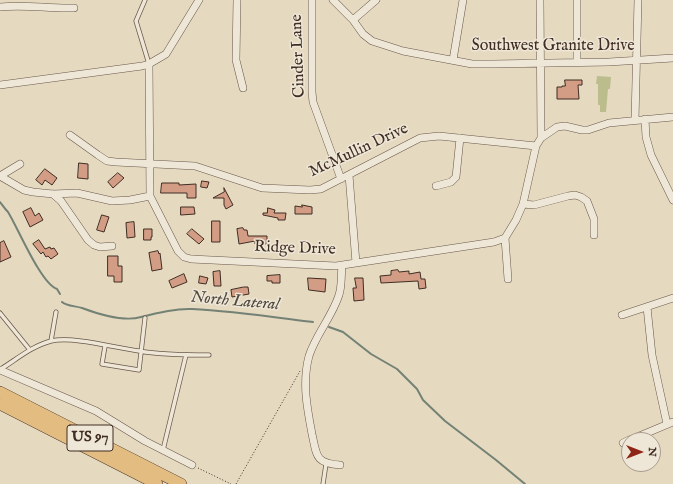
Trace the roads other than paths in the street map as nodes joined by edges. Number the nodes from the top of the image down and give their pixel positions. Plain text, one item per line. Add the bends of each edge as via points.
1 (145, 0) edge
2 (199, 0) edge
3 (237, 0) edge
4 (312, 0) edge
5 (333, 0) edge
6 (376, 0) edge
7 (463, 0) edge
8 (540, 0) edge
9 (577, 0) edge
10 (638, 0) edge
11 (0, 7) edge
12 (74, 8) dead end
13 (353, 20) junction
14 (673, 58) edge
15 (453, 60) junction
16 (636, 61) junction
17 (578, 62) junction
18 (540, 63) junction
19 (150, 64) junction
20 (0, 85) edge
21 (243, 88) dead end
22 (673, 117) edge
23 (645, 119) junction
24 (635, 120) junction
25 (70, 136) dead end
26 (460, 138) junction
27 (541, 138) junction
28 (536, 146) junction
29 (20, 164) dead end
30 (150, 164) junction
31 (349, 175) junction
32 (0, 176) edge
33 (340, 179) junction
34 (436, 186) dead end
35 (53, 194) junction
36 (150, 196) junction
37 (673, 200) edge
38 (523, 204) junction
39 (594, 235) dead end
40 (505, 238) junction
41 (112, 246) dead end
42 (356, 263) junction
43 (342, 265) junction
44 (508, 280) dead end
45 (673, 298) edge
46 (647, 307) junction
47 (56, 312) dead end
48 (0, 313) edge
49 (622, 315) dead end
50 (145, 318) dead end
51 (51, 342) junction
52 (105, 346) junction
53 (30, 350) junction
54 (141, 352) junction
55 (186, 355) junction
56 (209, 355) dead end
57 (0, 370) edge
58 (0, 392) edge
59 (0, 404) edge
60 (670, 423) edge
61 (648, 432) edge
62 (163, 450) junction
63 (326, 464) junction
64 (192, 465) road end
65 (340, 465) dead end
66 (157, 484) edge
67 (181, 484) edge
68 (323, 484) edge

1 - 19 lane via 136,21
2 - 19 street via 166,54
3 - 21 street via 236,60
4 - 33 street, Cinder Lane via 313,102
5 - 13 street, Southwest Granite Drive
6 - 13 street
7 - 15 street
8 - 18 street
9 - 17 street
10 - 16 street
11 - 12 street
13 - 15 street, Southwest Granite Drive via 363,34 386,47
14 - 16 street, Southwest Granite Drive
15 - 18 street, Southwest Granite Drive via 482,64
16 - 17 street, Southwest Granite Drive
16 - 24 street
17 - 18 street, Southwest Granite Drive
18 - 27 street
19 - 20 street
19 - 30 street, Ridge Drive
22 - 23 street
23 - 24 street
23 - 37 street via 651,155
24 - 27 street via 608,123 588,130 558,127
25 - 30 street, McMullin Drive via 107,161
26 - 28 street, McMullin Drive
26 - 31 street, McMullin Drive via 420,138
26 - 34 street via 456,177 450,182
27 - 28 street
28 - 38 street
29 - 32 street
30 - 33 street, McMullin Drive via 195,166 272,189 321,189
30 - 36 street, Ridge Drive
31 - 33 street, McMullin Drive
31 - 42 street
32 - 35 street via 24,190
35 - 36 street via 77,193 112,201
35 - 41 street via 61,201 88,240 100,247
36 - 43 street, Ridge Drive via 178,251 184,257 321,266
38 - 39 street via 534,205 575,195 581,197 587,201 594,219
38 - 40 street
40 - 42 street, Ridge Drive via 494,242
40 - 44 street
42 - 43 street, Ridge Drive
43 - 63 street via 339,294 316,340 307,365 305,384 306,406 316,452
45 - 46 street
46 - 49 street
46 - 60 street via 652,355
47 - 51 lane
48 - 53 lane
50 - 54 lane
51 - 52 lane via 73,340
51 - 53 lane
52 - 54 lane
52 - 54 lane via 102,364 138,370
53 - 57 lane
54 - 55 lane
55 - 56 lane
55 - 62 lane
57 - 62 street via 96,411
58 - 67 highway, US 97
59 - 66 highway, US 97
60 - 61 street
62 - 64 street
63 - 65 street
63 - 68 lane

